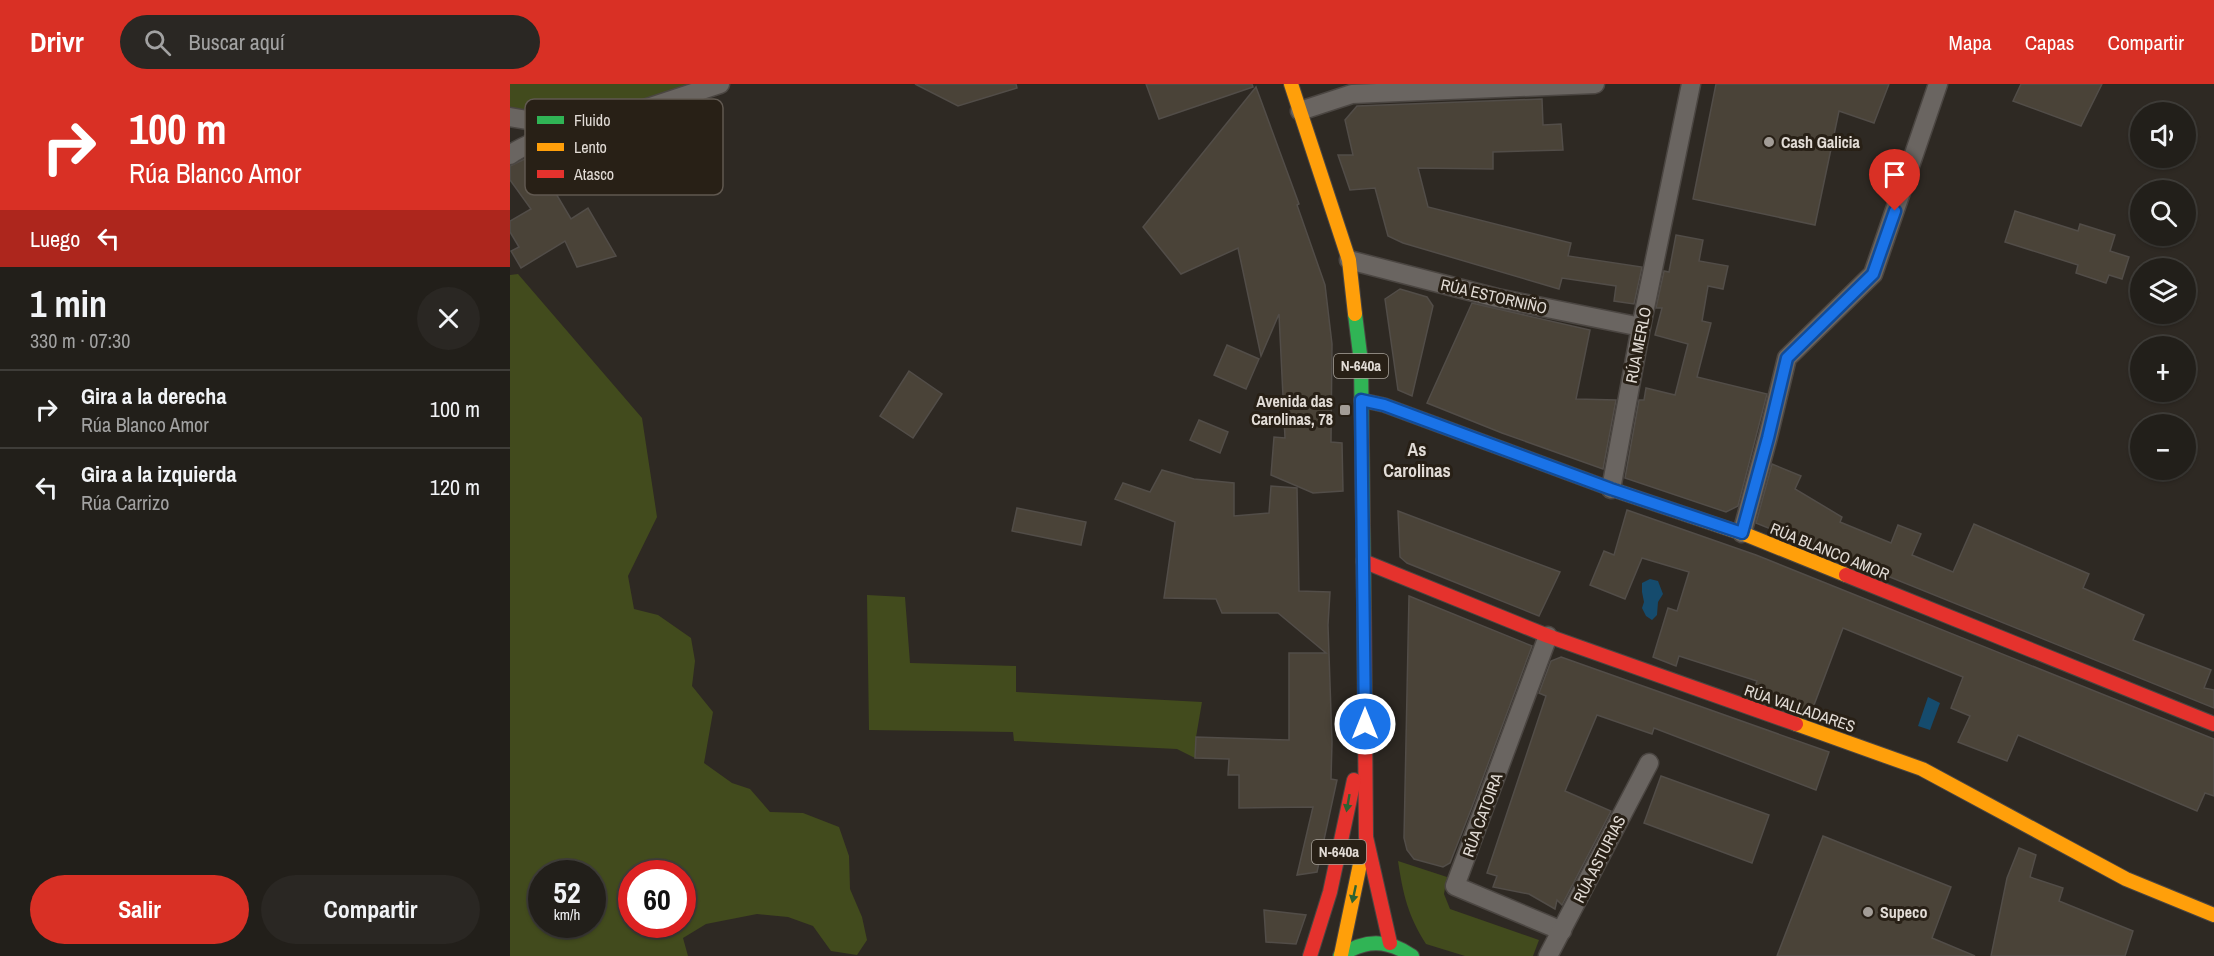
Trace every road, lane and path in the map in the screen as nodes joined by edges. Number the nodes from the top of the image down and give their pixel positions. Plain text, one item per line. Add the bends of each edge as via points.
1 (720, 84) edge
2 (1291, 84) edge
3 (1595, 84) edge
4 (1691, 84) edge
5 (1938, 84) edge
6 (674, 99) edge
7 (1300, 111) junction
8 (510, 117) edge
9 (525, 120) edge
10 (525, 146) edge
11 (510, 155) edge
12 (1348, 260) junction
13 (1641, 327) junction
14 (1361, 400) junction
15 (1611, 489) junction
16 (1742, 533) junction
17 (1363, 561) junction
18 (1548, 636) junction
19 (2214, 724) edge
20 (1365, 747) junction
21 (1649, 763) dead end
22 (1366, 837) junction
23 (2214, 915) edge
24 (1562, 930) junction
25 (1390, 943) junction
26 (1341, 955) edge
27 (1310, 956) edge
28 (1412, 956) edge
29 (1548, 956) edge

1 - 6 street
2 - 7 street, N-640a
3 - 7 street via 1352,94
4 - 13 street, RÚA MERLO
5 - 16 street via 1873,274 1787,358
7 - 12 street, N-640a
8 - 9 street
10 - 11 street
12 - 13 street, RÚA ESTORNIÑO via 1497,298
12 - 14 street, N-640a via 1361,362
13 - 15 street, RÚA MERLO
14 - 15 street, RÚA BLANCO AMOR via 1384,405
14 - 17 street, N-640a
15 - 16 street, RÚA BLANCO AMOR
16 - 19 street, RÚA BLANCO AMOR
17 - 18 street, RÚA VALLADARES
17 - 20 street, N-640a
18 - 23 street, RÚA VALLADARES via 1922,769 2126,879
18 - 24 street, RÚA CATOIRA via 1455,886
20 - 22 street, N-640a
20 -> 27 street, N-640a via 1350,793 1330,892
21 - 24 street, RÚA ASTURIAS
22 - 25 street, N-640a
22 -> 26 street, N-640a
24 - 29 street, RÚA ASTURIAS
25 - 26 street, N-640a via 1356,945
25 - 28 street

